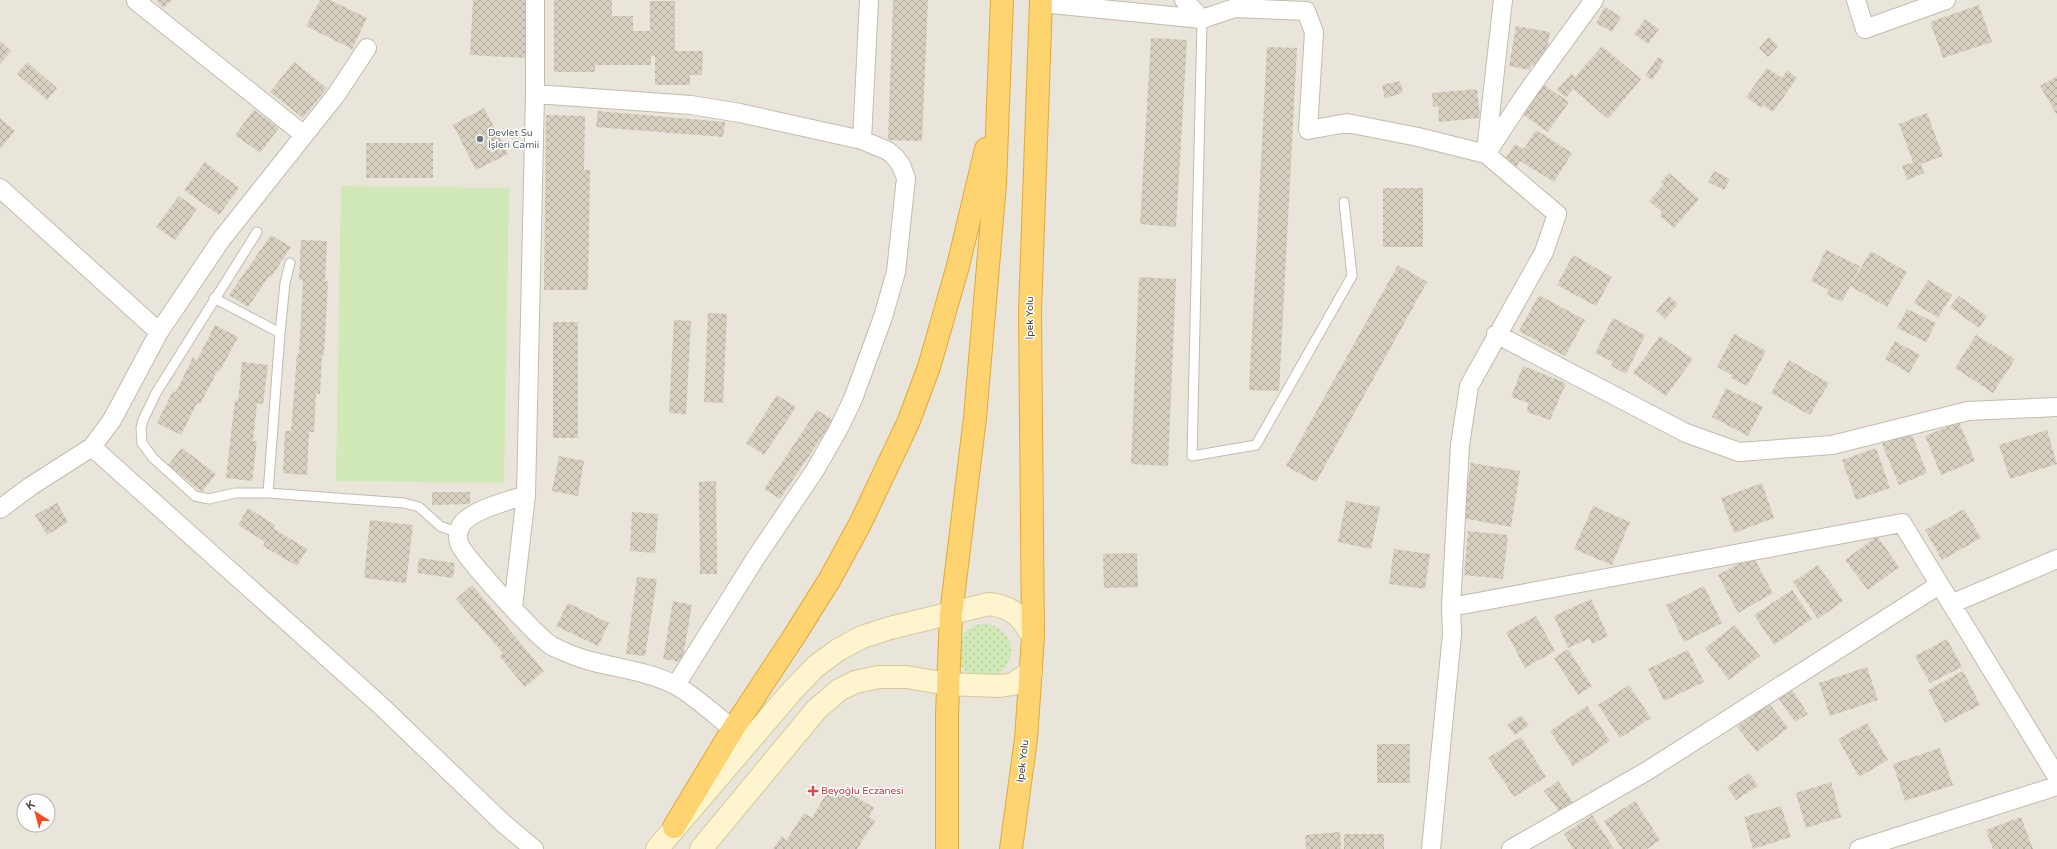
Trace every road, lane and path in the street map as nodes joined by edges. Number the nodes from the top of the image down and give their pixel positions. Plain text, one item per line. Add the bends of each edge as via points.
1 (535, 0) edge
2 (869, 0) edge
3 (1002, 0) edge
4 (1184, 0) edge
5 (1503, 0) edge
6 (1594, 0) edge
7 (1856, 0) edge
8 (1946, 0) edge
9 (136, 1) edge
10 (1041, 2) edge
11 (1202, 19) junction
12 (367, 48) dead end
13 (535, 94) junction
14 (998, 97) junction
15 (304, 134) junction
16 (862, 140) junction
17 (1486, 154) junction
18 (0, 188) edge
19 (1344, 202) dead end
20 (257, 232) dead end
21 (290, 263) dead end
22 (214, 298) junction
23 (159, 332) junction
24 (280, 333) junction
25 (1496, 334) junction
26 (2057, 407) edge
27 (92, 447) junction
28 (268, 493) junction
29 (526, 495) junction
30 (2, 504) edge
31 (458, 533) junction
32 (2057, 559) edge
33 (1939, 585) junction
34 (1951, 604) junction
35 (513, 607) junction
36 (1451, 607) junction
37 (951, 614) junction
38 (1033, 637) junction
39 (1031, 672) junction
40 (947, 684) junction
41 (676, 685) junction
42 (733, 729) junction
43 (2057, 778) edge
44 (2057, 786) edge
45 (674, 827) junction
46 (534, 849) edge
47 (657, 849) edge
48 (701, 849) edge
49 (948, 849) edge
50 (1011, 849) edge
51 (1431, 849) edge
52 (1511, 849) edge
53 (1859, 849) edge

1 - 13 street
2 - 16 street
3 - 14 highway
4 - 11 street
5 - 17 street
6 - 17 street
7 - 8 street via 1865,29
9 - 15 street
10 - 11 street
10 - 38 highway, İpek Yolu via 1030,311
11 - 17 street via 1236,8 1306,11 1314,32 1308,130 1347,123
11 - 19 lane via 1192,456 1256,446 1352,276
12 - 15 street via 336,95
13 - 16 street via 691,105
13 - 29 street
14 - 37 highway via 995,184 974,418
14 - 42 highway via 956,273 929,367 908,423 834,572
15 - 23 street via 221,240
16 - 41 street via 894,157 901,165 906,178 896,272 883,317 853,399 838,430 815,470 755,558
17 - 25 street via 1557,214 1544,252
18 - 23 street
20 - 22 lane
21 - 24 lane via 285,283
22 - 24 lane
22 - 28 lane via 156,393 143,420 142,443 153,458 188,492 200,498 209,499 235,493
23 - 27 street via 112,420
24 - 28 lane
25 - 26 street via 1686,433 1739,452 1832,445 1968,410
25 - 36 street via 1469,386 1460,445
27 - 30 street
27 - 46 street via 378,703 504,824
28 - 31 lane via 404,503 419,507 440,526
29 - 31 street via 475,514 461,526
29 - 35 street
31 - 35 street via 459,543 464,551
32 - 34 street
33 - 34 street
33 - 36 street via 1902,523
33 - 52 street via 1648,771
34 - 43 street
35 - 41 street via 549,644 564,652 583,659 650,674
36 - 51 street via 1452,634
37 - 38 main road via 989,604 1004,606 1018,616
37 - 40 highway
37 - 45 main road via 862,636 838,650 791,692
38 - 39 highway
39 - 40 main road via 1013,684 1000,686
39 - 50 highway, Ipek Yolu via 1026,739
40 - 48 main road via 907,677 879,678 855,682 839,690 816,710
40 - 49 highway
41 - 42 street
42 - 45 highway
44 - 53 street
45 - 47 main road

